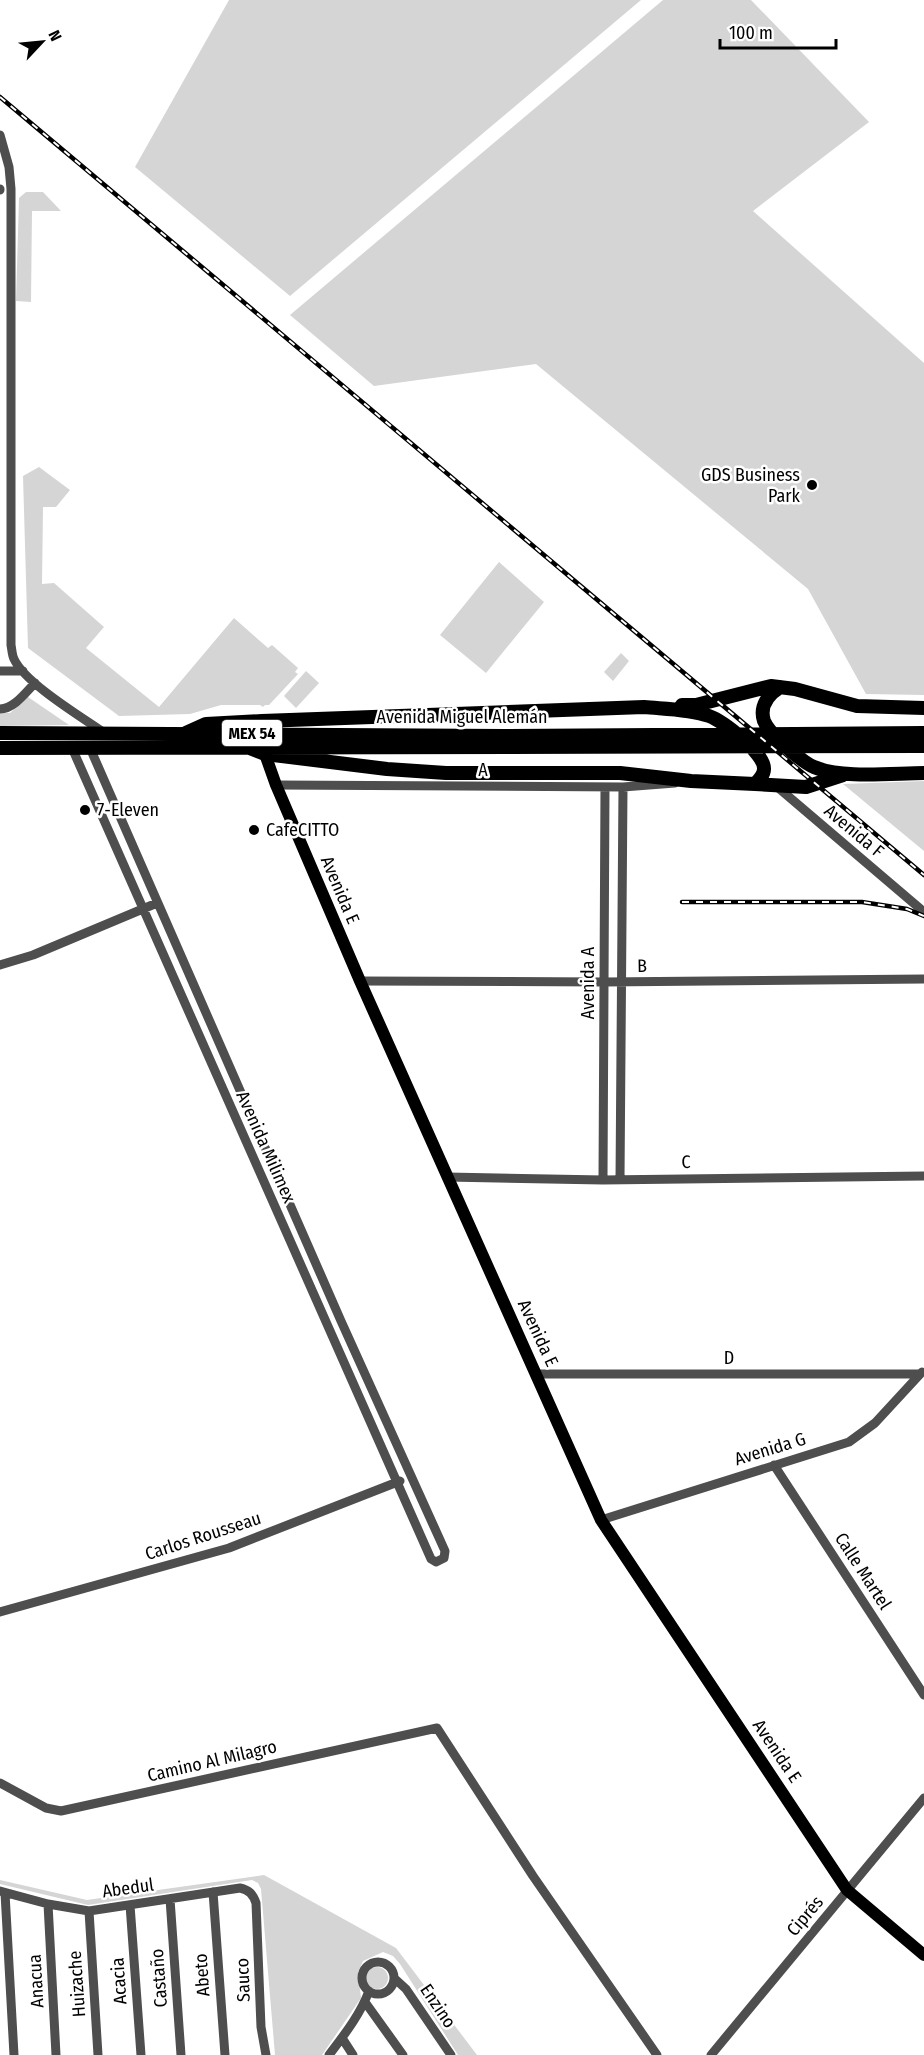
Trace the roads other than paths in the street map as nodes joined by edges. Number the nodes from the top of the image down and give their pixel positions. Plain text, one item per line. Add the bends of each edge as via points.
1 (0, 135) edge
2 (0, 542) edge
3 (10, 543) junction
4 (0, 585) edge
5 (11, 585) junction
6 (0, 670) edge
7 (22, 671) junction
8 (35, 683) junction
9 (780, 687) junction
10 (644, 707) junction
11 (924, 708) edge
12 (0, 709) edge
13 (103, 732) junction
14 (0, 733) edge
15 (186, 733) junction
16 (924, 733) edge
17 (503, 742) junction
18 (924, 746) edge
19 (247, 747) junction
20 (0, 748) edge
21 (72, 748) junction
22 (90, 748) junction
23 (265, 754) junction
24 (924, 773) edge
25 (847, 774) junction
26 (759, 779) junction
27 (691, 781) junction
28 (276, 785) junction
29 (605, 787) junction
30 (623, 787) junction
31 (777, 787) junction
32 (806, 787) junction
33 (805, 811) junction
34 (157, 903) junction
35 (143, 909) junction
36 (924, 912) edge
37 (0, 965) edge
38 (924, 979) edge
39 (360, 981) junction
40 (604, 982) junction
41 (622, 982) junction
42 (621, 1092) junction
43 (604, 1093) junction
44 (924, 1176) edge
45 (447, 1177) junction
46 (603, 1180) junction
47 (620, 1180) junction
48 (922, 1372) edge
49 (537, 1374) junction
50 (774, 1465) junction
51 (410, 1476) junction
52 (396, 1482) junction
53 (601, 1520) junction
54 (0, 1612) edge
55 (924, 1695) edge
56 (0, 1784) edge
57 (924, 1798) edge
58 (847, 1890) junction
59 (3, 1892) edge
60 (213, 1892) junction
61 (170, 1899) junction
62 (256, 1903) joint
63 (48, 1904) junction
64 (130, 1905) junction
65 (89, 1911) junction
66 (924, 1955) edge
67 (394, 1978) junction
68 (369, 1991) junction
69 (365, 2002) junction
70 (342, 2038) junction
71 (14, 2055) edge
72 (56, 2055) edge
73 (99, 2055) edge
74 (141, 2055) edge
75 (181, 2055) edge
76 (225, 2055) edge
77 (266, 2055) edge
78 (329, 2055) edge
79 (353, 2055) edge
80 (403, 2055) edge
81 (451, 2055) edge
82 (657, 2055) edge
83 (711, 2055) edge

1 - 3 street via 11,189
2 - 3 street
3 - 5 street
4 - 5 street
5 - 7 street via 11,645
6 - 7 street
7 - 8 street
8 - 12 street via 11,706
8 - 13 street
9 - 10 highway via 696,705
9 - 11 highway via 857,706
9 - 25 highway via 769,695 764,706 764,722 774,735 809,765
10 - 15 highway via 206,724
10 - 26 highway via 693,712 719,720 759,755 764,768
13 - 14 highway, Avenida Miguel Alemán / MEX 54
13 - 15 highway, Avenida Miguel Alemán / MEX 54
15 - 17 highway, Avenida Miguel Alemán / MEX 54
16 - 17 highway, Avenida Miguel Alemán / MEX 54
17 - 18 highway, Avenida Miguel Alemán / MEX 54
17 - 19 highway, Avenida Miguel Alemán / MEX 54
19 - 22 highway, Avenida Miguel Alemán / MEX 54
19 - 23 highway
20 - 21 highway, Avenida Miguel Alemán / MEX 54
21 - 22 highway, Avenida Miguel Alemán / MEX 54
21 - 35 street, Avenida Milimex
22 - 34 street, Avenida Milimex
23 - 27 highway via 446,773 620,773
23 - 28 main road, Avenida E
24 - 25 highway
25 - 32 highway
26 - 27 highway
26 - 31 highway
27 - 30 street, A
28 - 29 street, A
28 - 39 main road, Avenida E
29 - 30 street, A
29 - 40 street, Avenida A
30 - 41 street, Avenida A
31 - 32 highway
31 - 33 street, Avenida F
32 - 33 street
33 - 36 street, Avenida F
34 - 35 street
34 - 51 street, Avenida Milimex
35 - 37 street
35 - 52 street, Avenida Milimex
38 - 41 street, B
39 - 40 street, B
39 - 45 main road, Avenida E
40 - 41 street, B
40 - 43 street, Avenida A
41 - 42 street, Avenida A
42 - 43 street
42 - 47 street, Avenida A
43 - 46 street, Avenida A
44 - 47 street, C
45 - 46 street, C
45 - 49 main road, Avenida E
46 - 47 street, C
48 - 49 street, D
48 - 50 street, Avenida G via 858,1438
49 - 53 main road, Avenida E
50 - 53 street, Avenida G
50 - 55 street, Calle Martel
51 - 52 street, Carlos Rousseau
51 - 52 street, Avenida Milimex via 445,1551 442,1560 431,1559
52 - 54 street, Carlos Rousseau via 229,1548
53 - 58 main road, Avenida E
56 - 82 street, Camino Al Milagro via 46,1808 60,1811 437,1728
57 - 58 street, Ciprés
58 - 66 main road, Avenida E
58 - 83 street, Ciprés
59 - 63 street, Abedul
59 - 71 street
60 - 61 street, Abedul
60 - 62 street, Abedul via 246,1889
60 - 76 street, Abeto
61 - 64 street, Abedul
61 - 75 street, Castaño
62 - 77 street, Sauco via 261,2027
63 - 65 street, Abedul
63 - 72 street, Anacua
64 - 65 street, Abedul
64 - 74 street, Acacia
65 - 73 street, Huizache
67 - 68 street via 386,1992
67 - 68 street via 387,1964 370,1963 362,1976
67 - 81 street, Enzino via 406,1989
68 - 69 street
69 - 70 street
69 - 80 street
70 - 78 street
70 - 79 street

